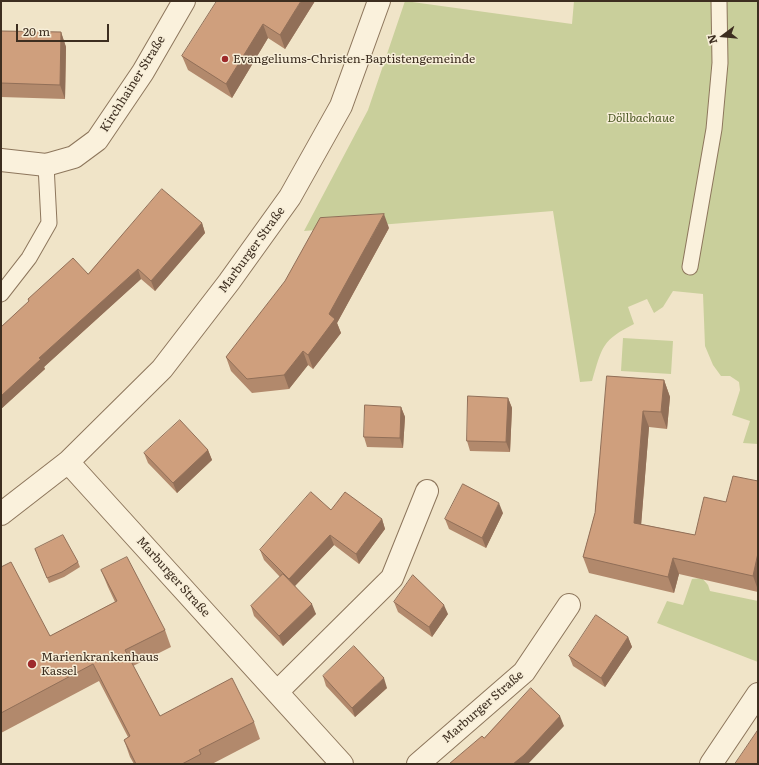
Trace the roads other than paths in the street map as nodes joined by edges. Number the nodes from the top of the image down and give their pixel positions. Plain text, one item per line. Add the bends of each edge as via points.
1 (184, 1) edge
2 (379, 1) edge
3 (719, 1) edge
4 (1, 160) edge
5 (46, 165) junction
6 (690, 267) dead end
7 (1, 294) edge
8 (68, 462) junction
9 (427, 491) dead end
10 (1, 514) edge
11 (569, 605) dead end
12 (277, 692) junction
13 (758, 694) edge
14 (342, 764) edge
15 (418, 764) edge
16 (711, 764) edge

1 - 5 street, Kirchhainer Straße via 143,72 97,140 74,157
2 - 8 street, Marburger Straße via 341,106 290,197 162,369
3 - 6 lane via 720,63 714,129
4 - 5 street, Kirchhainer Straße
5 - 7 lane via 49,222 29,258
8 - 10 street, Marburger Straße
8 - 12 street, Marburger Straße
9 - 12 street via 392,578
11 - 15 street, Marburger Straße via 524,672
12 - 14 street, Marburger Straße
13 - 16 street

